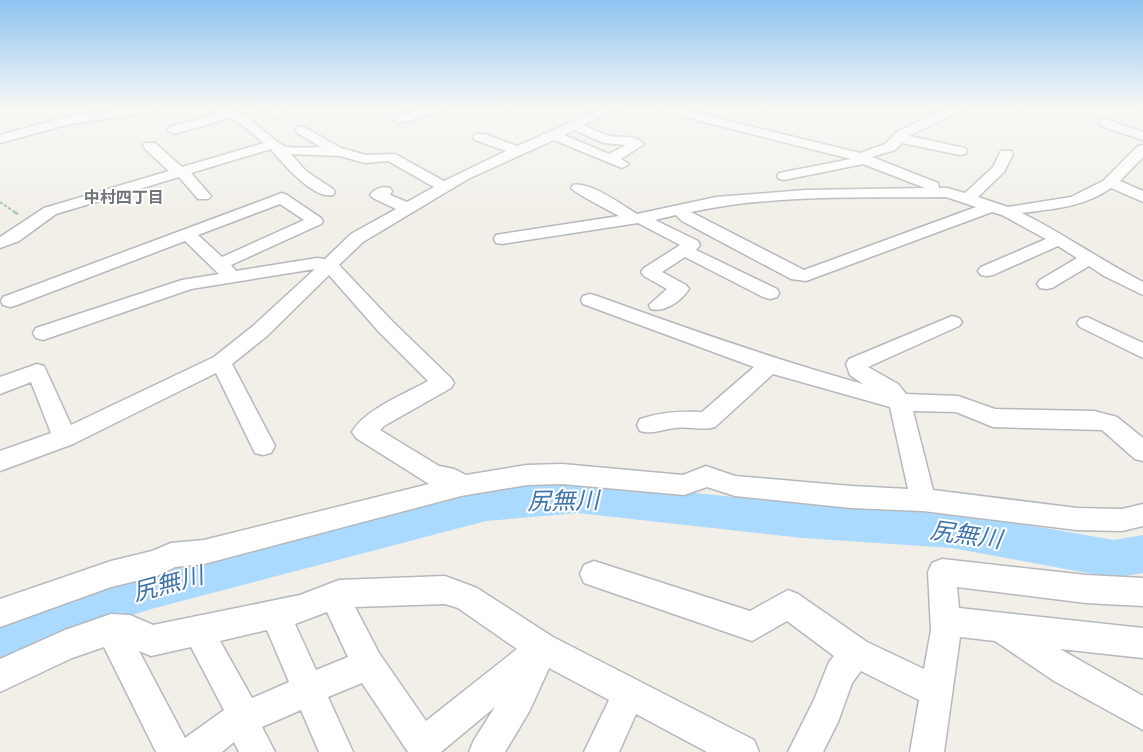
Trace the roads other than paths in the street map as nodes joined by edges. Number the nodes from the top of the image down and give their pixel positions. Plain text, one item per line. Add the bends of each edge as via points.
1 (272, 143) edge
2 (328, 143) edge
3 (496, 143) edge
4 (535, 143) edge
5 (573, 143) edge
6 (634, 143) edge
7 (800, 143) edge
8 (894, 143) edge
9 (923, 143) edge
10 (150, 146) dead end
11 (276, 147) junction
12 (1143, 149) edge
13 (342, 150) junction
14 (517, 151) junction
15 (960, 151) dead end
16 (610, 159) junction
17 (862, 159) junction
18 (1008, 160) dead end
19 (184, 170) junction
20 (618, 171) dead end
21 (784, 176) dead end
22 (1112, 183) junction
23 (445, 187) junction
24 (578, 188) dead end
25 (385, 191) dead end
26 (328, 192) dead end
27 (947, 192) junction
28 (208, 194) dead end
29 (1143, 197) edge
30 (968, 199) junction
31 (990, 207) junction
32 (408, 208) junction
33 (679, 210) junction
34 (1008, 212) junction
35 (637, 219) junction
36 (188, 234) junction
37 (502, 239) dead end
38 (1059, 239) junction
39 (0, 243) edge
40 (684, 250) junction
41 (1089, 258) junction
42 (328, 264) junction
43 (225, 270) junction
44 (986, 271) dead end
45 (1046, 284) dead end
46 (1143, 289) edge
47 (770, 293) dead end
48 (590, 300) dead end
49 (10, 301) dead end
50 (658, 305) dead end
51 (952, 322) dead end
52 (1088, 322) dead end
53 (43, 332) dead end
54 (1143, 351) edge
55 (221, 362) junction
56 (770, 365) junction
57 (0, 386) edge
58 (900, 402) junction
59 (648, 425) dead end
60 (65, 438) junction
61 (263, 446) dead end
62 (1143, 452) edge
63 (0, 461) edge
64 (461, 486) junction
65 (923, 500) junction
66 (1143, 515) edge
67 (594, 574) dead end
68 (1143, 592) edge
69 (334, 596) junction
70 (0, 613) edge
71 (275, 614) junction
72 (946, 621) junction
73 (1001, 628) junction
74 (111, 629) junction
75 (198, 631) junction
76 (1129, 642) edge
77 (542, 648) junction
78 (856, 653) junction
79 (1143, 655) edge
80 (368, 664) junction
81 (0, 676) edge
82 (308, 690) junction
83 (936, 691) junction
84 (629, 694) junction
85 (1143, 714) edge
86 (242, 718) junction
87 (423, 748) edge
88 (174, 752) edge
89 (195, 752) edge
90 (258, 752) edge
91 (336, 752) edge
92 (486, 752) edge
93 (601, 752) edge
94 (742, 752) edge
95 (805, 752) edge
96 (927, 752) edge

1 - 11 street
2 - 13 street
3 - 14 street
4 - 14 street
5 - 16 street
6 - 16 street via 637,144
7 - 17 street
8 - 17 street
9 - 15 street
10 - 19 street
11 - 13 street
11 - 19 street
11 - 26 street via 301,174
12 - 22 street
13 - 23 street via 365,159 396,159
14 - 23 street
16 - 20 street via 626,167
17 - 21 street
17 - 27 street
18 - 30 street via 998,170 991,185
19 - 28 street
19 - 39 street via 50,211 13,238
22 - 29 street
22 - 34 street via 1062,204
23 - 32 street
24 - 35 street
25 - 32 street via 378,195
27 - 30 street
27 - 33 street via 804,196 716,202
30 - 31 street
31 - 33 street via 806,276 797,275 688,218
31 - 34 street
32 - 42 street via 357,238
33 - 35 street
34 - 38 street
35 - 37 street
35 - 40 street via 692,245
36 - 43 street
36 - 43 street via 282,198 315,221
36 - 49 street
38 - 41 street
38 - 44 street via 1017,265
40 - 47 street
40 - 50 street via 650,272 680,289
41 - 45 street
41 - 46 street
42 - 43 street
42 - 55 street via 260,331
42 - 64 street via 443,383 376,420 364,432 432,475 454,479
43 - 53 street
48 - 56 street
51 - 58 street via 856,364 857,370 890,390
52 - 54 street
55 - 60 street
55 - 61 street
56 - 58 street
56 - 59 street via 707,421 676,419
57 - 60 street via 37,371
58 - 62 street via 958,404 993,418 1109,423
58 - 65 street
60 - 63 street
64 - 65 street via 562,474 684,485 706,476 735,486
64 - 70 street via 204,552 171,555 157,563 111,574
65 - 66 street via 1077,519 1122,520
67 - 78 street via 752,626 788,604
68 - 72 street via 1086,589 942,572
69 - 71 street via 300,609
69 - 77 street via 445,590 467,598
69 - 80 street
71 - 75 street
71 - 82 street
72 - 73 street
72 - 83 street
73 - 76 street
73 - 85 street via 1065,670
74 - 75 street via 132,630 151,641
74 - 81 street via 48,652
74 - 88 street
75 - 86 street via 238,703
76 - 79 street
77 - 84 street
77 - 87 street
77 - 92 street via 518,699
78 - 83 street
78 - 95 street via 840,673
80 - 82 street
80 - 87 street
82 - 86 street
82 - 91 street
83 - 96 street
84 - 93 street
84 - 94 street
86 - 89 street
86 - 90 street

